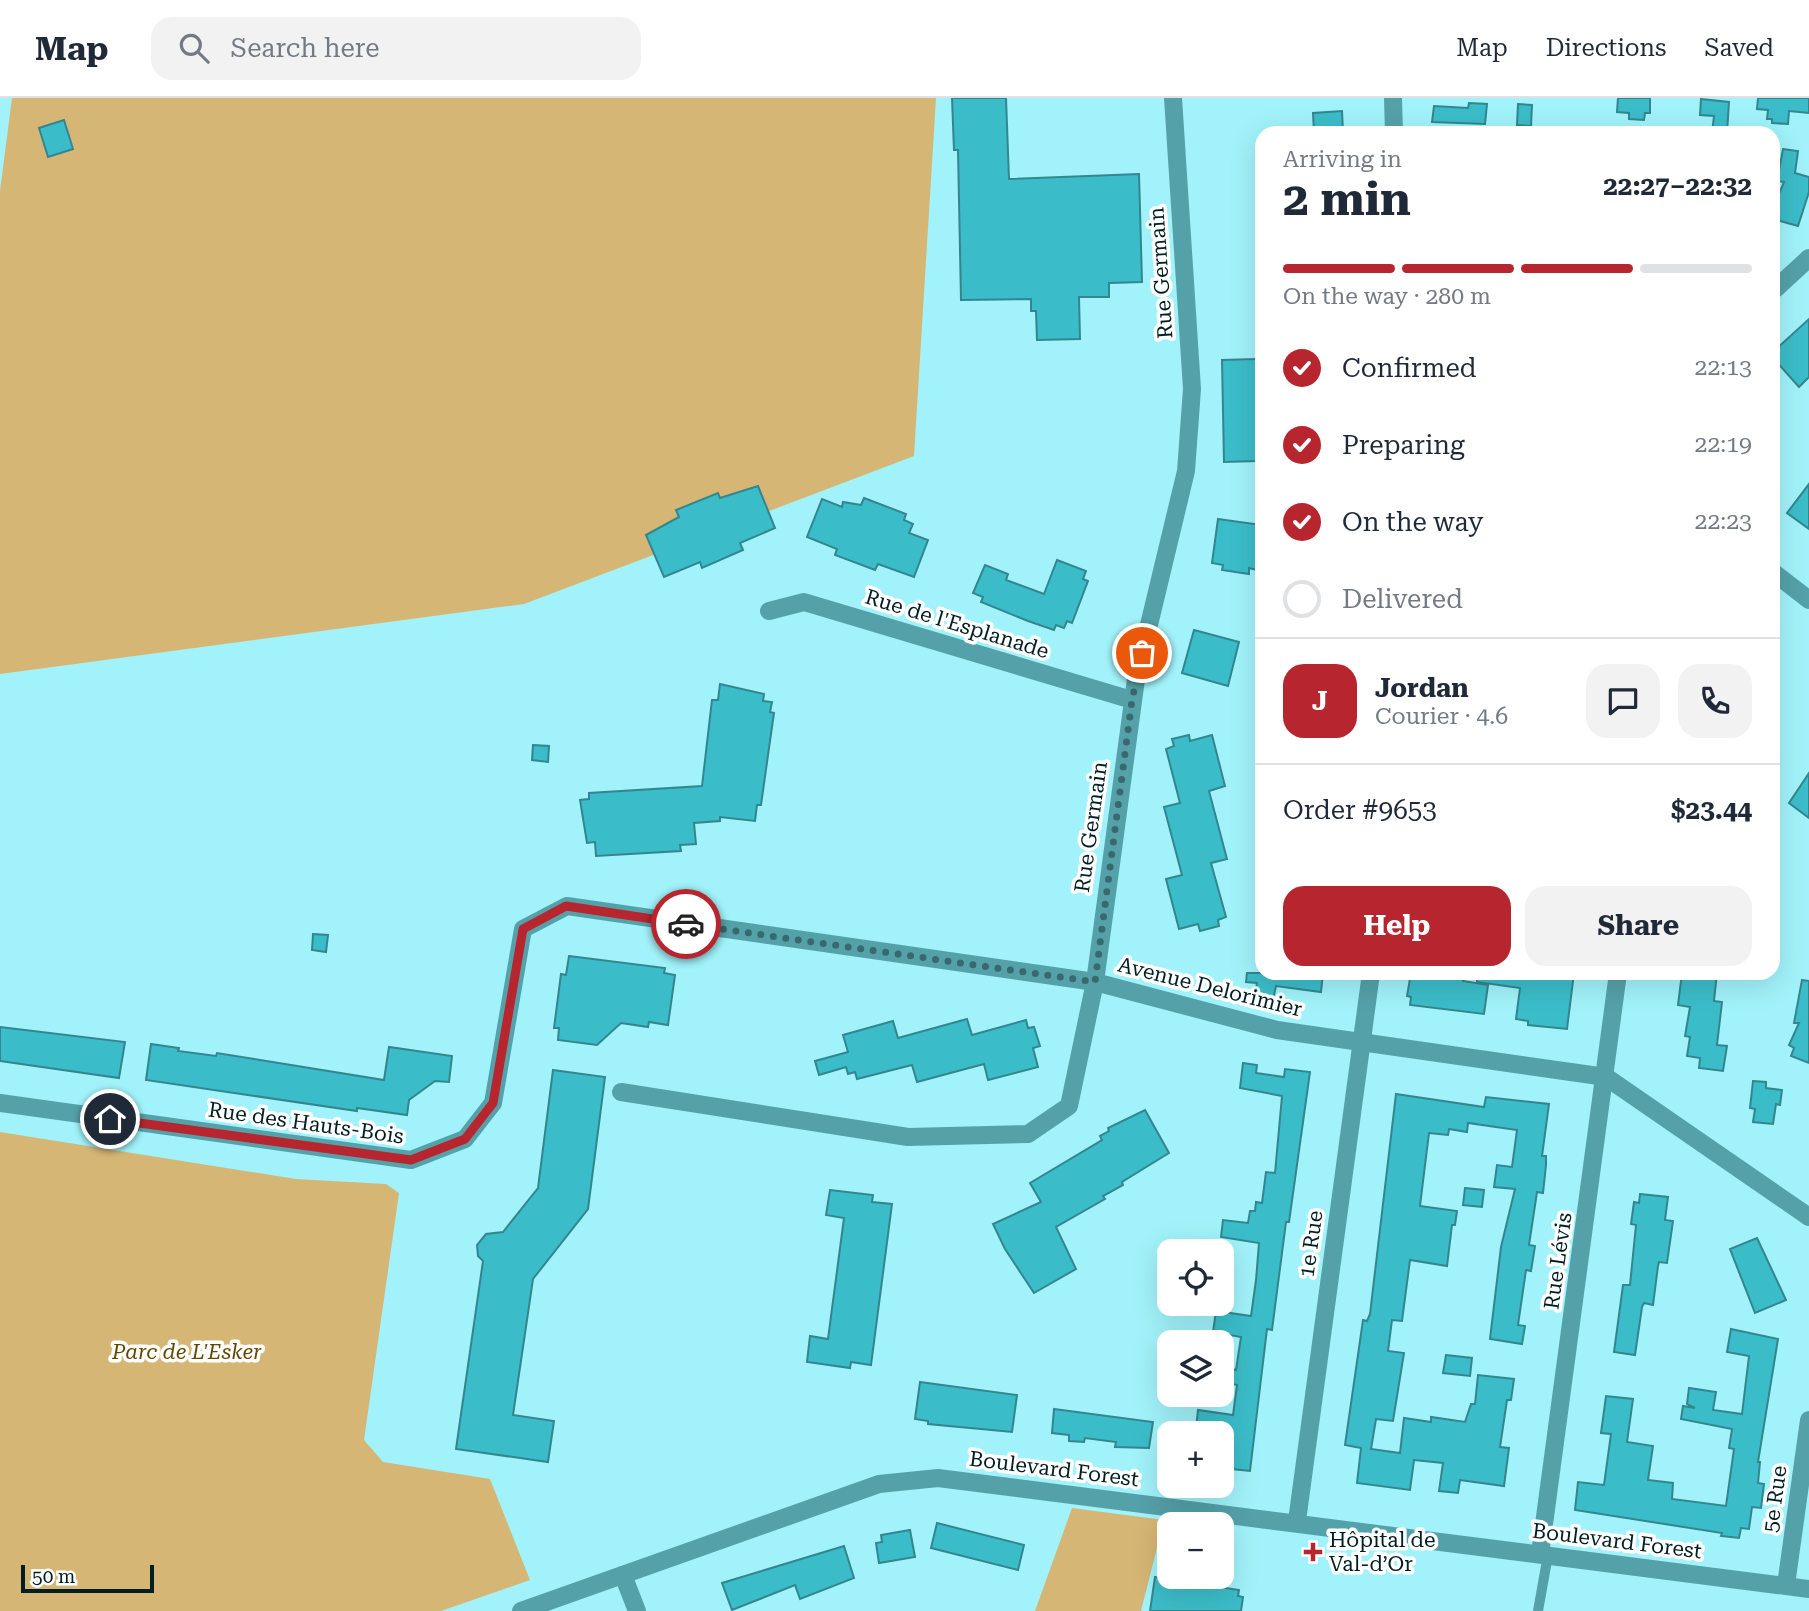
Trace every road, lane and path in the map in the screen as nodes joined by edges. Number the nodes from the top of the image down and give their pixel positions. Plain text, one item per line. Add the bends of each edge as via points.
1 (1173, 98) edge
2 (1393, 98) edge
3 (1394, 126) edge
4 (1809, 258) edge
5 (1780, 279) edge
6 (1780, 577) edge
7 (1809, 600) edge
8 (769, 611) dead end
9 (1132, 700) junction
10 (523, 929) joint
11 (1370, 980) edge
12 (1617, 980) edge
13 (1095, 982) junction
14 (1361, 1043) junction
15 (1606, 1077) junction
16 (621, 1092) dead end
17 (0, 1103) edge
18 (1809, 1217) edge
19 (1809, 1420) edge
20 (1297, 1521) junction
21 (1544, 1555) junction
22 (623, 1575) junction
23 (1786, 1585) junction
24 (1809, 1589) edge
25 (521, 1611) edge
26 (637, 1611) edge
27 (1538, 1611) edge

1 - 9 street, Rue Germain via 1192,389 1186,471
2 - 3 street
4 - 5 street
6 - 7 street
8 - 9 street, Rue de l'Esplanade via 804,602
9 - 13 street, Rue Germain
10 - 13 street, Avenue Delorimier via 566,906
10 - 17 street, Rue des Hauts-Bois via 493,1103 465,1139 411,1160
11 - 14 street, 1e Rue
12 - 15 street, Rue Lévis
13 - 14 street, Avenue Delorimier via 1277,1030
13 - 16 street, Rue Germain via 1069,1106 1028,1134 908,1137
14 - 15 street, Avenue Delorimier
14 - 20 street, 1e Rue
15 - 18 street, Avenue Delorimier
15 - 21 street, Rue Lévis
19 - 23 street, 5e Rue
20 - 21 street, Boulevard Forest
20 - 22 street, Boulevard Forest via 938,1478 879,1484
21 - 23 street, Boulevard Forest
21 - 27 lane
22 - 25 street, Boulevard Forest
22 - 26 street
23 - 24 street, Boulevard Forest

